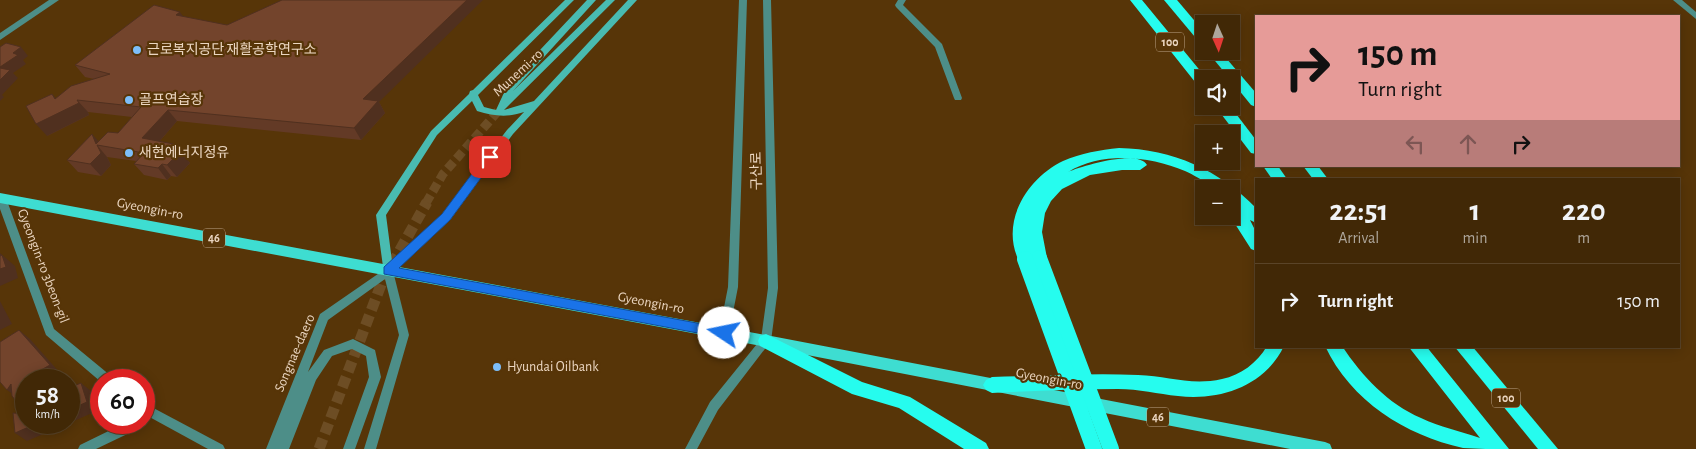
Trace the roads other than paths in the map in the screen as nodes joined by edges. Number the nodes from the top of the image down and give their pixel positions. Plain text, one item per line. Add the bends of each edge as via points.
1 (55, 0) edge
2 (570, 0) edge
3 (592, 0) edge
4 (611, 0) edge
5 (633, 0) edge
6 (743, 0) edge
7 (767, 0) edge
8 (902, 0) edge
9 (1136, 0) edge
10 (1170, 0) edge
11 (1677, 0) edge
12 (1696, 16) edge
13 (1195, 29) edge
14 (0, 37) edge
15 (1221, 60) edge
16 (1195, 73) edge
17 (473, 93) junction
18 (958, 98) dead end
19 (1255, 101) edge
20 (537, 102) junction
21 (1229, 115) edge
22 (1255, 148) edge
23 (1271, 167) edge
24 (1311, 167) edge
25 (1279, 178) edge
26 (1320, 178) edge
27 (1214, 180) edge
28 (1195, 182) edge
29 (1, 198) edge
30 (1240, 200) edge
31 (1255, 216) edge
32 (1240, 217) edge
33 (1255, 243) edge
34 (1032, 259) junction
35 (388, 271) junction
36 (724, 333) junction
37 (766, 341) junction
38 (1275, 348) edge
39 (1334, 348) edge
40 (1418, 348) edge
41 (1464, 348) edge
42 (94, 369) edge
43 (992, 385) junction
44 (155, 414) edge
45 (115, 434) edge
46 (84, 449) edge
47 (219, 449) edge
48 (272, 449) edge
49 (283, 449) edge
50 (349, 449) edge
51 (370, 449) edge
52 (691, 449) edge
53 (980, 449) edge
54 (1094, 449) edge
55 (1111, 449) edge
56 (1324, 449) edge
57 (1488, 449) edge
58 (1500, 449) edge
59 (1549, 449) edge

1 - 14 street
2 - 17 main road
3 - 4 main road, Munemi-ro via 511,86 500,109
5 - 20 main road
6 - 36 street, 구산로 via 733,287
7 - 37 street, 구산로 via 773,288
8 - 18 street via 899,5 939,46
9 - 16 highway, 100
10 - 13 highway, 100
11 - 12 street
15 - 19 highway
17 - 20 main road via 480,109 500,115
17 - 35 main road via 434,133 381,215
20 - 35 main road via 510,132 446,217
21 - 22 highway
23 - 25 highway
24 - 26 highway
27 - 34 highway via 1182,164 1154,156 1118,153 1086,158 1058,169 1038,186 1025,209 1019,233
28 - 34 highway via 1154,166 1121,163 1090,167 1068,176 1049,192 1037,213
29 - 35 main road, Gyeongin-ro / 46
29 - 42 street, Gyeongin-ro 3beon-gil via 50,332
30 - 31 highway
32 - 33 highway
34 - 54 highway, bridge
34 - 55 highway, bridge
35 - 36 main road, Gyeongin-ro / 46
35 - 48 street, Songnae-daero via 324,317
35 - 51 street via 404,335
36 - 37 main road, Gyeongin-ro / 46
37 - 43 main road, Gyeongin-ro / 46
37 - 52 street via 714,406
37 - 53 highway via 858,389 904,402
38 - 43 highway via 1271,358 1257,371 1240,382 1213,389 1179,389 1139,382
39 - 57 highway via 1348,369 1375,397 1406,419
40 - 58 highway, 100
41 - 59 highway, 100
43 - 56 main road, Gyeongin-ro / 46
44 - 47 street
45 - 46 street
49 - 50 street via 311,377 328,353 353,344 371,353 375,377

